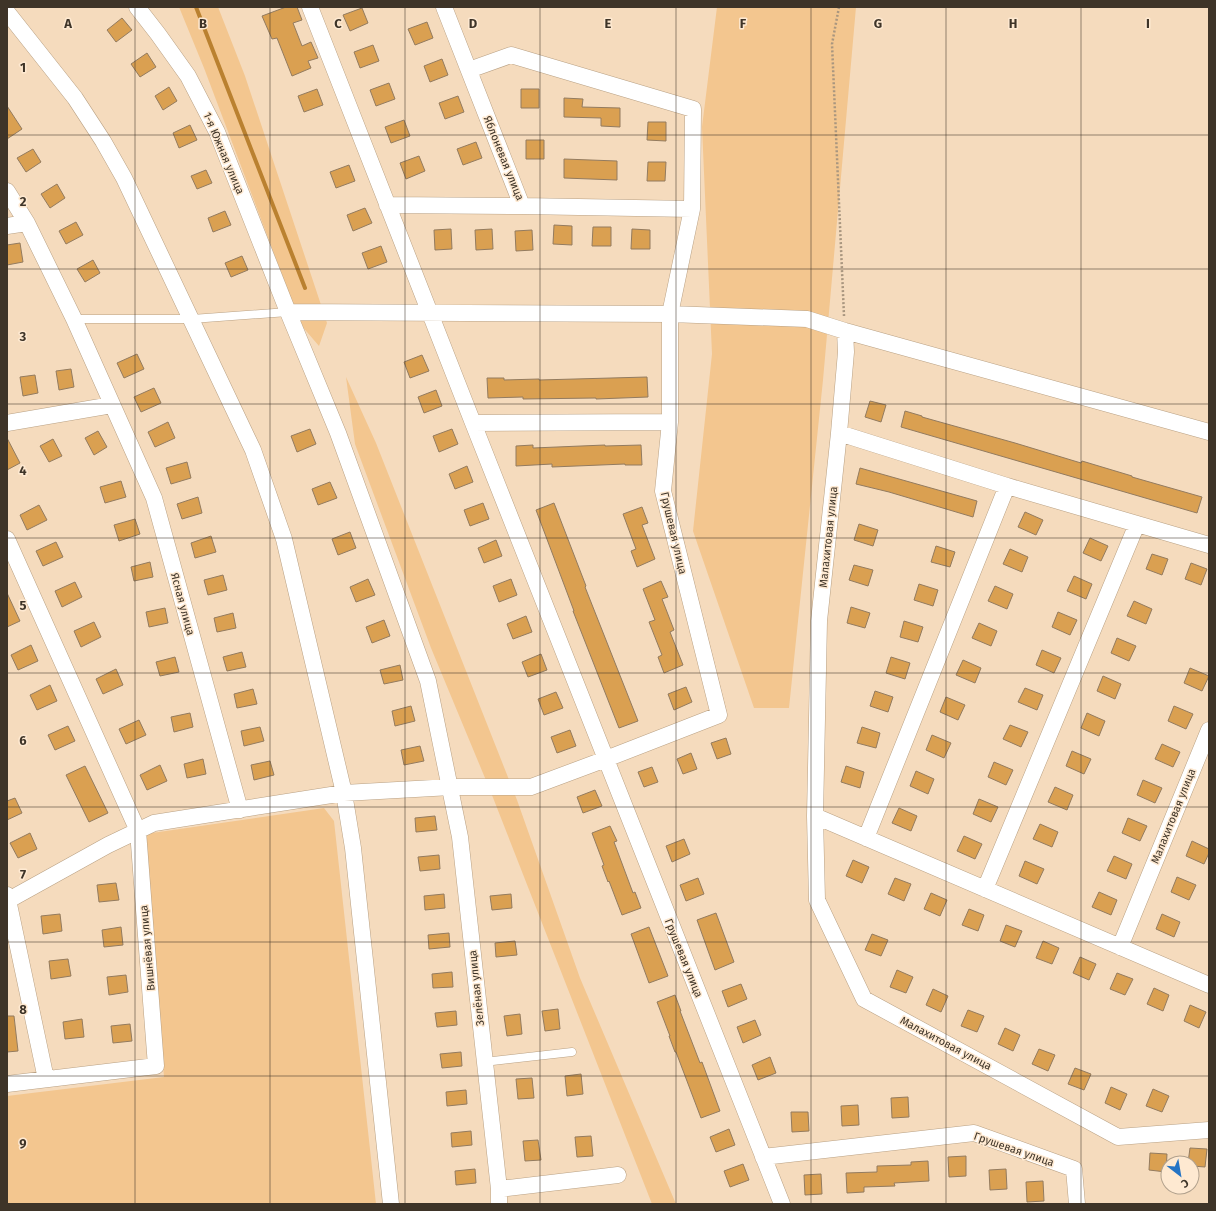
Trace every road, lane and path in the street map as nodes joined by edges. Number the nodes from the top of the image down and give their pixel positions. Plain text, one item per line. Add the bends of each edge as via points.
1 (137, 7) edge
2 (310, 7) edge
3 (444, 7) edge
4 (840, 7) edge
5 (7, 12) edge
6 (469, 70) junction
7 (7, 191) edge
8 (387, 205) junction
9 (522, 206) junction
10 (692, 209) junction
11 (26, 223) junction
12 (7, 226) edge
13 (288, 312) junction
14 (430, 314) junction
15 (670, 314) junction
16 (192, 319) junction
17 (74, 320) junction
18 (845, 331) junction
19 (112, 405) junction
20 (7, 422) edge
21 (670, 422) junction
22 (473, 424) junction
23 (1209, 432) edge
24 (839, 433) junction
25 (1007, 486) junction
26 (1137, 524) junction
27 (7, 539) edge
28 (1209, 545) edge
29 (1209, 730) edge
30 (606, 759) junction
31 (451, 787) junction
32 (344, 793) junction
33 (240, 810) junction
34 (815, 816) junction
35 (138, 831) junction
36 (866, 838) junction
37 (985, 889) junction
38 (8, 899) edge
39 (1120, 947) junction
40 (1209, 985) edge
41 (572, 1052) dead end
42 (484, 1062) junction
43 (46, 1079) junction
44 (7, 1084) edge
45 (1209, 1130) edge
46 (763, 1157) junction
47 (618, 1175) dead end
48 (499, 1196) edge
49 (392, 1204) edge
50 (782, 1204) edge
51 (1077, 1204) edge

1 - 13 street, 1-я Южная улица via 188,76 217,132
2 - 8 street
3 - 6 street, Яблоневая улица
4 - 18 path via 832,44
5 - 16 street via 75,98 103,141 124,178
6 - 9 street, Яблоневая улица
6 - 10 street via 511,55 694,109
7 - 11 street, Ясная улица
8 - 9 street, Яблоневая улица
8 - 14 street
9 - 10 street
10 - 15 street
11 - 12 street
11 - 17 street, Ясная улица
13 - 14 street
13 - 16 lane
13 - 31 street, 1-я Южная улица via 338,434 428,681
14 - 15 street
14 - 22 street, Грушевая улица
15 - 18 street via 807,319
15 - 21 street
16 - 17 lane
16 - 32 street via 253,450 284,539
17 - 19 street, Ясная улица
18 - 23 street
18 - 24 street, Малахитовая улица via 846,352
19 - 20 street
19 - 33 street, Ясная улица via 154,498
21 - 22 street
21 - 30 street, Грушевая улица via 663,491 719,715
22 - 30 street, Грушевая улица
24 - 25 street
24 - 34 street, Малахитовая улица via 819,620
25 - 26 street
25 - 36 street
26 - 28 street
26 - 37 street
27 - 35 street
29 - 39 street, Малахитовая улица
30 - 31 street via 531,787
30 - 46 street, Грушевая улица
31 - 32 street
31 - 42 street, Зелёная улица via 460,837
32 - 33 street
32 - 49 street via 353,848
33 - 35 street via 154,823
34 - 36 street
34 - 45 street, Малахитовая улица via 817,900 864,999 1118,1136
35 - 38 street
35 - 43 street, Вишнёвая улица via 156,1066
36 - 37 street
37 - 39 street
38 - 43 street
39 - 40 street
41 - 42 lane
42 - 48 street, Зелёная улица
43 - 44 street
46 - 50 street, Грушевая улица
46 - 51 street, Грушевая улица via 974,1133 1074,1169
47 - 48 street, Зелёная улица

